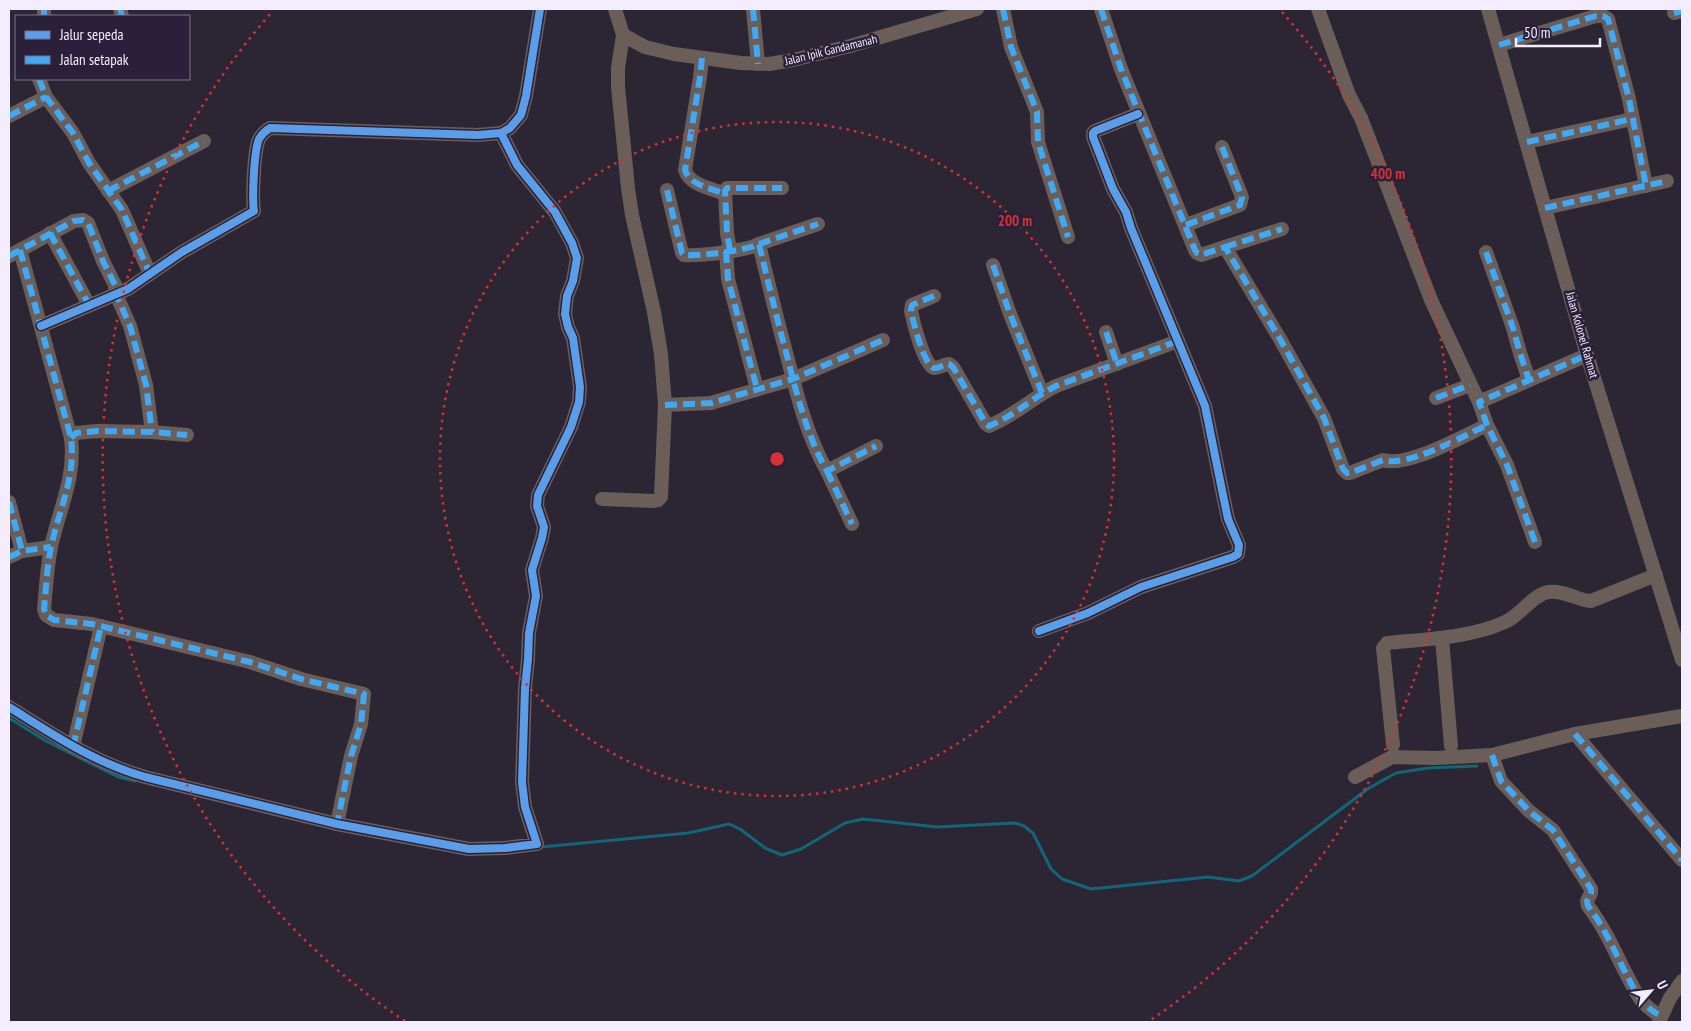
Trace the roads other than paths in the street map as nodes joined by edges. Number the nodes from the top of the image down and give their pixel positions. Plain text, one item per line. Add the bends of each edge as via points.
1 (540, 9) edge
2 (615, 9) edge
3 (753, 9) edge
4 (977, 9) edge
5 (1003, 9) edge
6 (1102, 9) edge
7 (1318, 9) edge
8 (1488, 9) edge
9 (623, 35) junction
10 (1499, 44) junction
11 (702, 58) junction
12 (758, 64) junction
13 (39, 80) edge
14 (46, 97) junction
15 (1138, 114) junction
16 (9, 116) edge
17 (1632, 119) junction
18 (501, 133) junction
19 (204, 141) dead end
20 (1527, 142) junction
21 (1222, 147) dead end
22 (1667, 181) dead end
23 (1646, 186) junction
24 (782, 188) dead end
25 (667, 190) dead end
26 (108, 191) junction
27 (725, 194) junction
28 (1545, 208) junction
29 (818, 224) dead end
30 (1186, 224) junction
31 (1282, 229) dead end
32 (50, 233) junction
33 (1068, 237) dead end
34 (759, 244) junction
35 (1225, 247) junction
36 (728, 251) junction
37 (1486, 252) dead end
38 (14, 253) edge
39 (994, 265) dead end
40 (150, 274) junction
41 (116, 294) junction
42 (934, 296) dead end
43 (89, 305) junction
44 (40, 326) junction
45 (1106, 332) dead end
46 (883, 340) dead end
47 (1178, 341) junction
48 (1587, 355) junction
49 (1117, 364) junction
50 (793, 379) junction
51 (1529, 380) junction
52 (1470, 385) junction
53 (757, 389) junction
54 (1042, 393) junction
55 (1436, 398) dead end
56 (1479, 402) junction
57 (665, 405) junction
58 (1487, 425) junction
59 (152, 432) junction
60 (187, 435) dead end
61 (71, 438) junction
62 (876, 446) dead end
63 (827, 471) junction
64 (602, 499) dead end
65 (9, 502) edge
66 (852, 524) dead end
67 (1535, 542) dead end
68 (51, 547) junction
69 (15, 554) edge
70 (1656, 575) junction
71 (101, 626) junction
72 (1039, 631) dead end
73 (1442, 638) junction
74 (1682, 660) edge
75 (9, 707) edge
76 (1682, 716) edge
77 (1575, 734) junction
78 (1393, 745) dead end
79 (1451, 746) dead end
80 (73, 747) junction
81 (1492, 755) junction
82 (1355, 777) dead end
83 (337, 824) junction
84 (1682, 860) edge
85 (1682, 981) edge
86 (1655, 1014) edge

1 - 18 street via 521,115
2 - 9 street
3 - 12 street
4 - 12 street, Jalan Ipik Gandamanah via 850,46 793,60
5 - 33 street via 1011,47 1038,112 1038,142
6 - 15 street
7 - 52 street via 1431,300
8 - 10 street, Jalan Kolonel Rahmat
9 - 11 street, Jalan Ipik Gandamanah via 645,48
9 - 57 street via 618,87 624,151 632,215 661,354
10 - 17 street via 1603,16 1608,19 1612,30
10 - 20 street, Jalan Kolonel Rahmat
11 - 12 street, Jalan Ipik Gandamanah
11 - 27 street via 685,170 690,179
13 - 14 street
14 - 16 street
14 - 26 street via 73,133
15 - 30 street
15 - 47 street via 1095,130 1093,137
17 - 20 street
17 - 23 street
18 - 40 street via 270,128 258,140 254,211
18 - 83 street via 517,165 555,212 577,258 565,314 573,338 579,402 538,495 537,506 544,527 532,570 536,596 529,633 522,782 525,807 537,844 469,849
19 - 26 street
20 - 28 street, Jalan Kolonel Rahmat
21 - 30 street via 1242,197 1240,205
22 - 23 street
23 - 28 street
24 - 27 street via 728,188
25 - 36 street via 682,253
26 - 40 street via 122,210
27 - 36 street
28 - 48 street, Jalan Kolonel Rahmat
29 - 34 street
30 - 35 street via 1199,255
31 - 35 street
32 - 38 street
32 - 41 street via 80,220 88,223
32 - 43 street
34 - 36 street
34 - 50 street
35 - 58 street via 1324,418 1347,473 1383,460 1406,460
36 - 53 street via 728,280
37 - 51 street
38 - 44 street
39 - 54 street
40 - 41 street
41 - 43 street
41 - 59 street via 130,326 146,385
42 - 54 street via 912,305 911,311 925,356 933,368 949,364 953,367 986,424 991,426 1011,416
43 - 44 street
44 - 61 street
45 - 49 street
46 - 50 street
47 - 49 street
47 - 72 street via 1205,406 1228,519 1239,545 1238,554 1141,587 1088,613
48 - 51 street
48 - 70 street, Jalan Kolonel Rahmat
49 - 54 street
50 - 53 street
50 - 63 street via 808,430
51 - 56 street
52 - 55 street
52 - 56 street
53 - 57 street via 711,403
56 - 58 street
57 - 64 street via 661,496 654,501
58 - 67 street
59 - 60 street
59 - 61 street via 85,431
61 - 68 street via 73,452 68,489
62 - 63 street
63 - 66 street
65 - 69 street
68 - 69 street
68 - 71 street via 46,615 54,620
70 - 73 street via 1591,601 1549,592 1512,619
70 - 74 street, Jalan Kolonel Rahmat
71 - 80 street
71 - 83 street via 364,694 361,724
73 - 78 street via 1384,645
73 - 79 street
75 - 80 street
76 - 77 street
77 - 81 street
77 - 84 street
80 - 83 street via 121,770
81 - 82 street via 1392,757
81 - 86 street via 1501,781 1529,811 1553,830 1591,889 1588,906 1637,995
85 - 86 street

